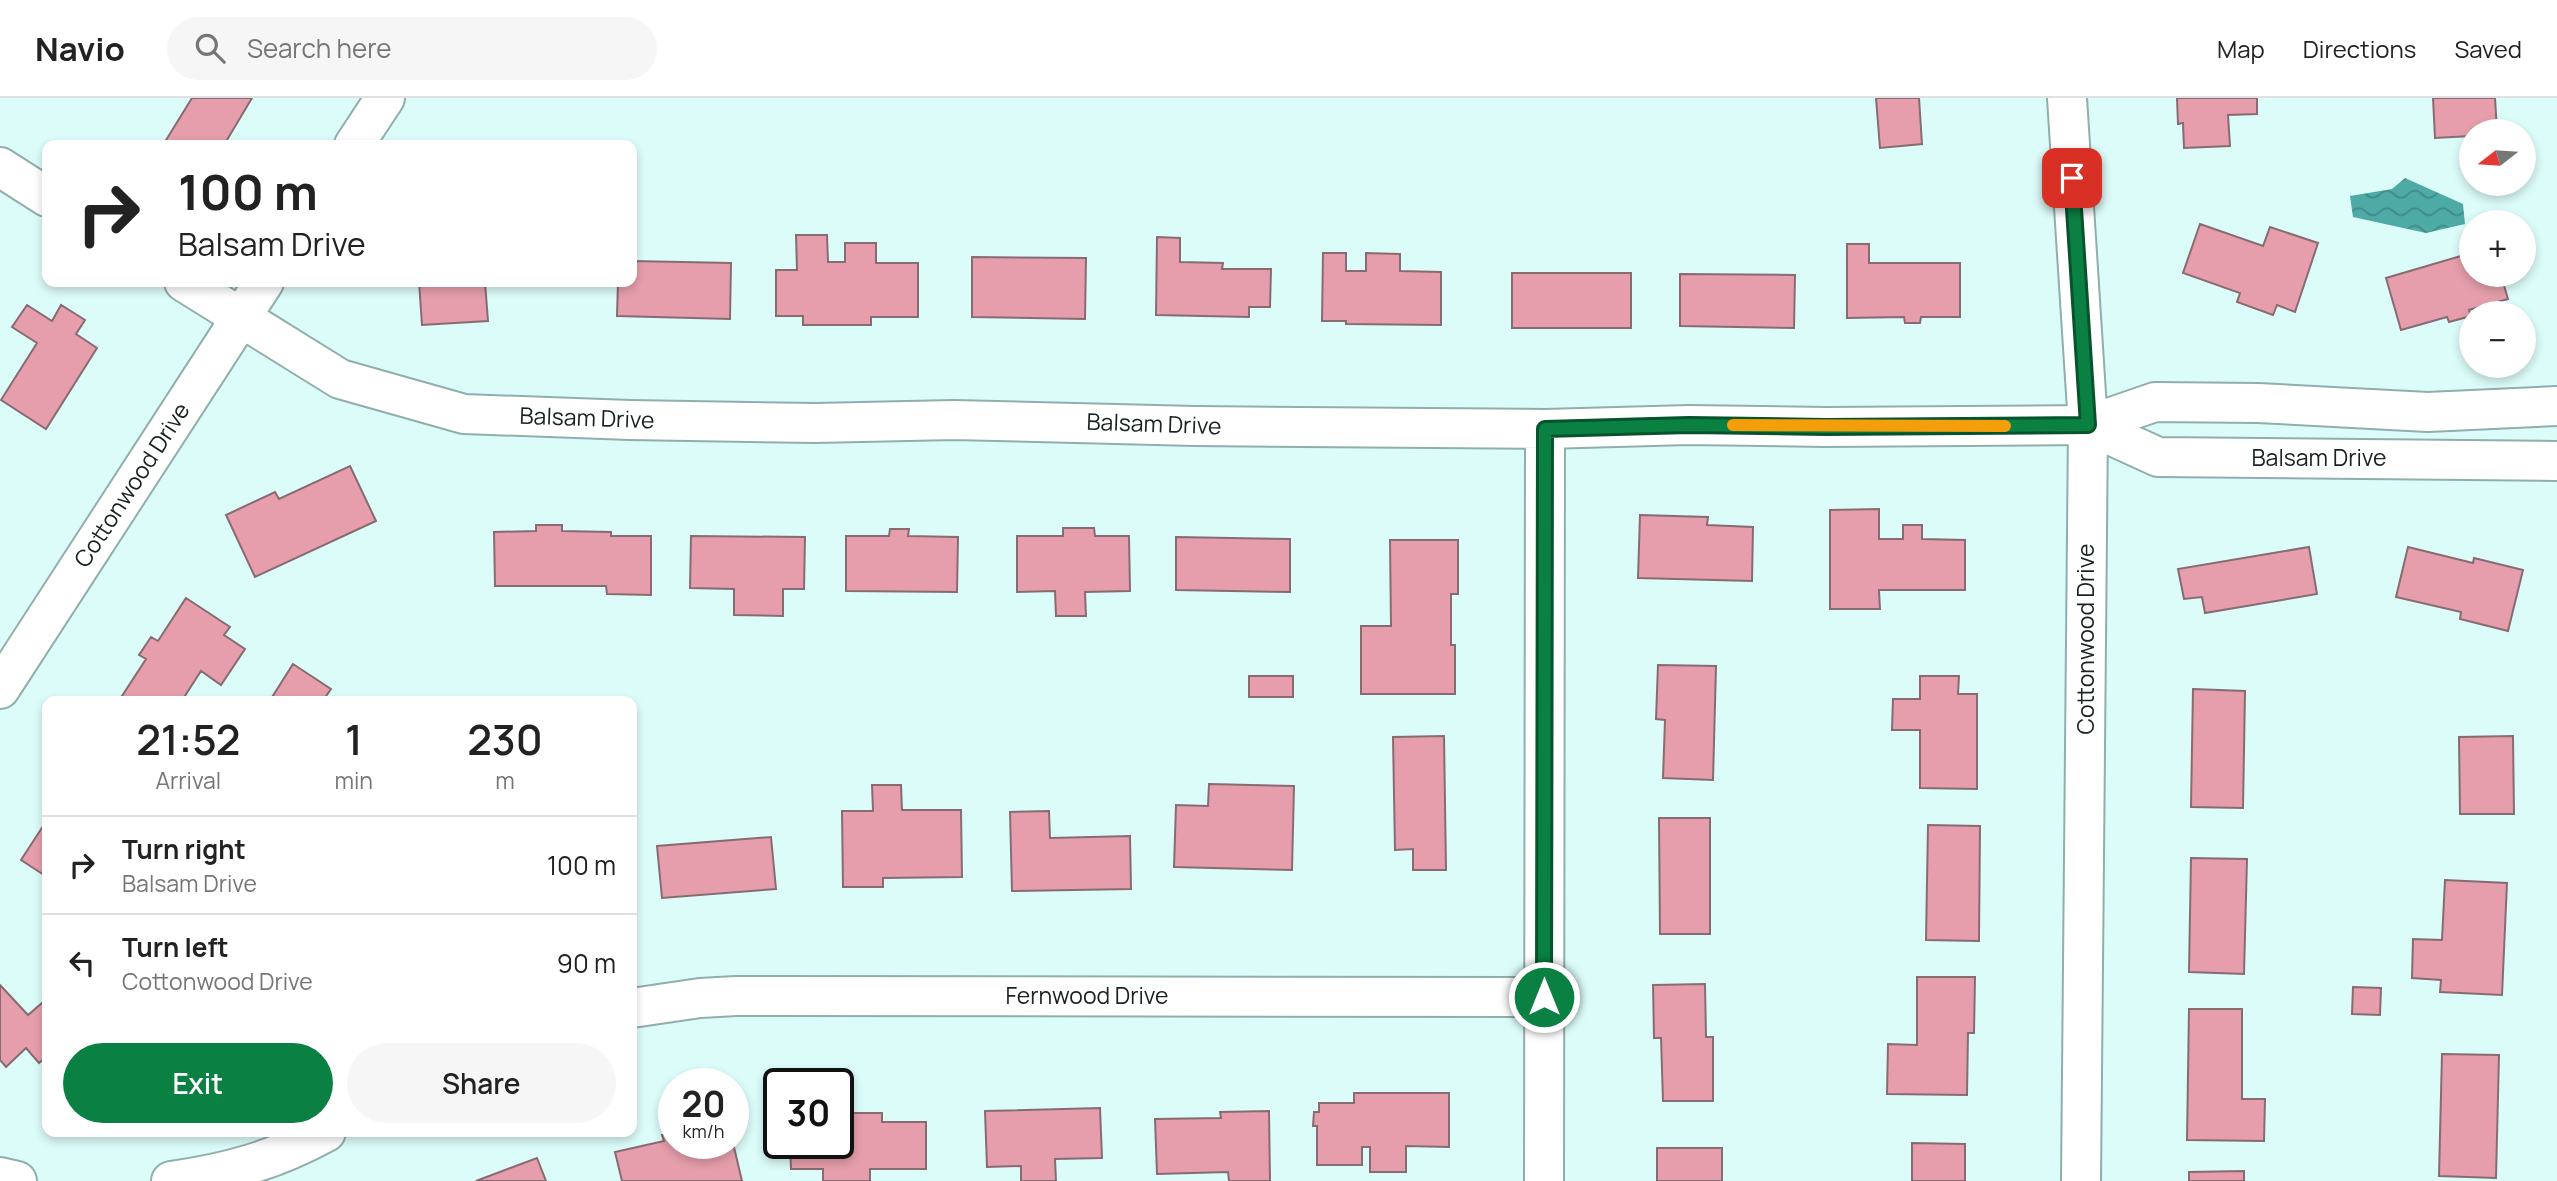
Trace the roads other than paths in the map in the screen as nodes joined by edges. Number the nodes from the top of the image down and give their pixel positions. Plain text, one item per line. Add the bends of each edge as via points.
1 (385, 98) edge
2 (2067, 98) edge
3 (357, 140) edge
4 (0, 167) edge
5 (42, 194) edge
6 (192, 287) edge
7 (261, 287) edge
8 (242, 317) junction
9 (2557, 406) edge
10 (2088, 425) junction
11 (1545, 429) junction
12 (2557, 461) edge
13 (0, 690) edge
14 (1544, 997) junction
15 (637, 1007) edge
16 (317, 1137) edge
17 (0, 1177) edge
18 (17, 1181) edge
19 (171, 1181) edge
20 (1544, 1181) edge
21 (2081, 1181) edge

1 - 3 street
2 - 10 street, Cottonwood Drive
4 - 5 street
6 - 8 street, Balsam Drive
7 - 8 street, Cottonwood Drive
8 - 11 street, Balsam Drive via 340,379 464,414 815,423 1034,420
8 - 13 street, Cottonwood Drive
9 - 10 street, Balsam Drive via 2428,412 2155,402
10 - 11 street, Balsam Drive
10 - 12 street, Balsam Drive via 2158,457
10 - 21 street, Cottonwood Drive
11 - 14 street
14 - 15 street, Fernwood Drive via 736,996
14 - 20 street
16 - 19 street via 262,1163
17 - 18 street

